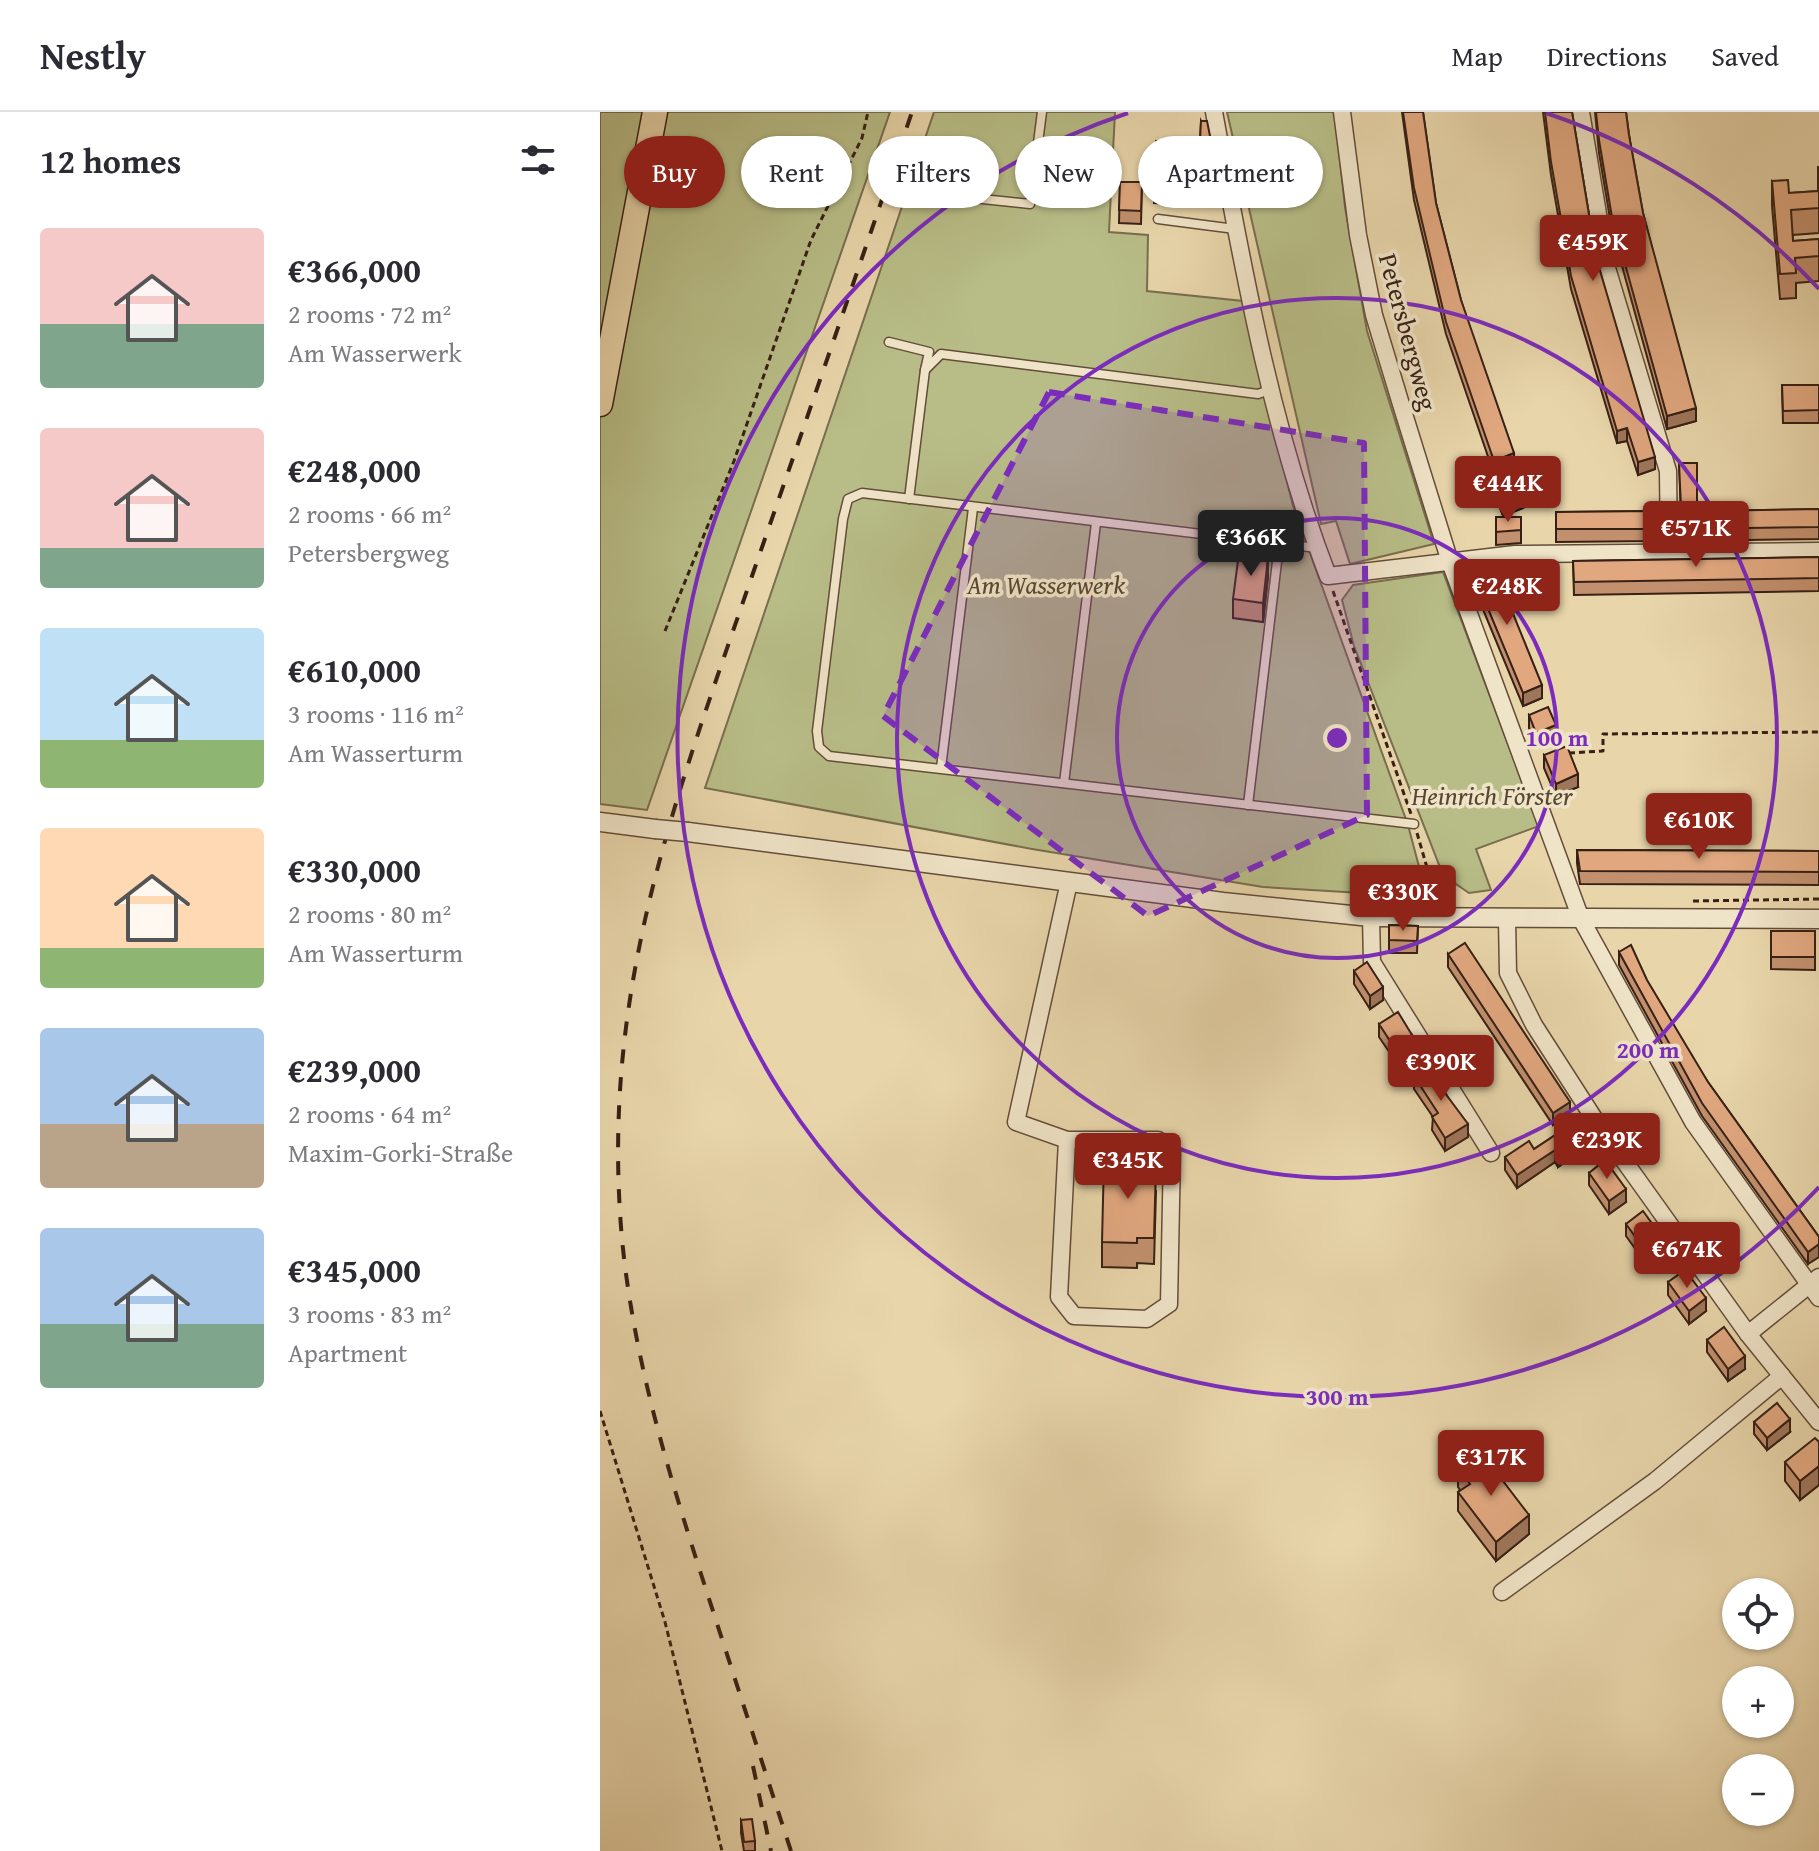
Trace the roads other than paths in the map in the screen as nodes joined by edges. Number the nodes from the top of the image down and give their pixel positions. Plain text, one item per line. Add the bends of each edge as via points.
1 (655, 112) edge
2 (1042, 112) edge
3 (1214, 112) edge
4 (1342, 112) edge
5 (1581, 112) edge
6 (999, 201) edge
7 (1158, 219) dead end
8 (1236, 229) junction
9 (889, 342) dead end
10 (925, 370) junction
11 (1272, 389) junction
12 (600, 404) edge
13 (909, 499) junction
14 (973, 508) junction
15 (1096, 523) junction
16 (1279, 545) junction
17 (1317, 548) junction
18 (1819, 551) edge
19 (1669, 552) junction
20 (1450, 562) junction
21 (941, 768) junction
22 (1064, 783) junction
23 (1248, 805) junction
24 (600, 822) edge
25 (1414, 824) road end
26 (1069, 882) junction
27 (1371, 917) junction
28 (1507, 919) junction
29 (1581, 919) junction
30 (1819, 919) edge
31 (1067, 1140) junction
32 (1491, 1153) dead end
33 (1815, 1286) edge
34 (1748, 1334) junction
35 (1782, 1376) junction
36 (1819, 1422) edge
37 (1502, 1592) dead end

1 - 12 main road
2 - 6 lane via 1030,204
3 - 8 street
4 - 20 street, Petersbergweg via 1374,315
5 - 19 street via 1607,268 1668,471
7 - 8 lane
8 - 11 street
9 - 10 lane via 929,352
10 - 11 lane via 941,354 1258,394
10 - 13 lane
11 - 17 street
13 - 14 lane
13 - 21 lane via 862,493 848,499 819,747 829,756
14 - 15 lane
14 - 21 lane
15 - 16 lane
15 - 22 lane
16 - 17 lane
16 - 23 lane
17 - 20 street via 1328,576
18 - 19 street
19 - 20 street via 1515,554
20 - 29 street, Petersbergweg
21 - 22 lane
22 - 23 lane
23 - 25 lane
24 - 26 street, bridge
26 - 27 street
26 - 31 street via 1016,1122
27 - 28 street
27 - 32 street via 1372,962
28 - 29 street
28 - 34 street via 1508,973 1534,1025 1597,1123
29 - 30 street
29 - 33 street, Petersbergweg via 1693,1122
31 - 31 street via 1158,1140 1172,1152 1169,1304 1147,1319 1074,1316 1059,1297
33 - 34 street
34 - 35 street
35 - 36 street
35 - 37 street via 1655,1481

